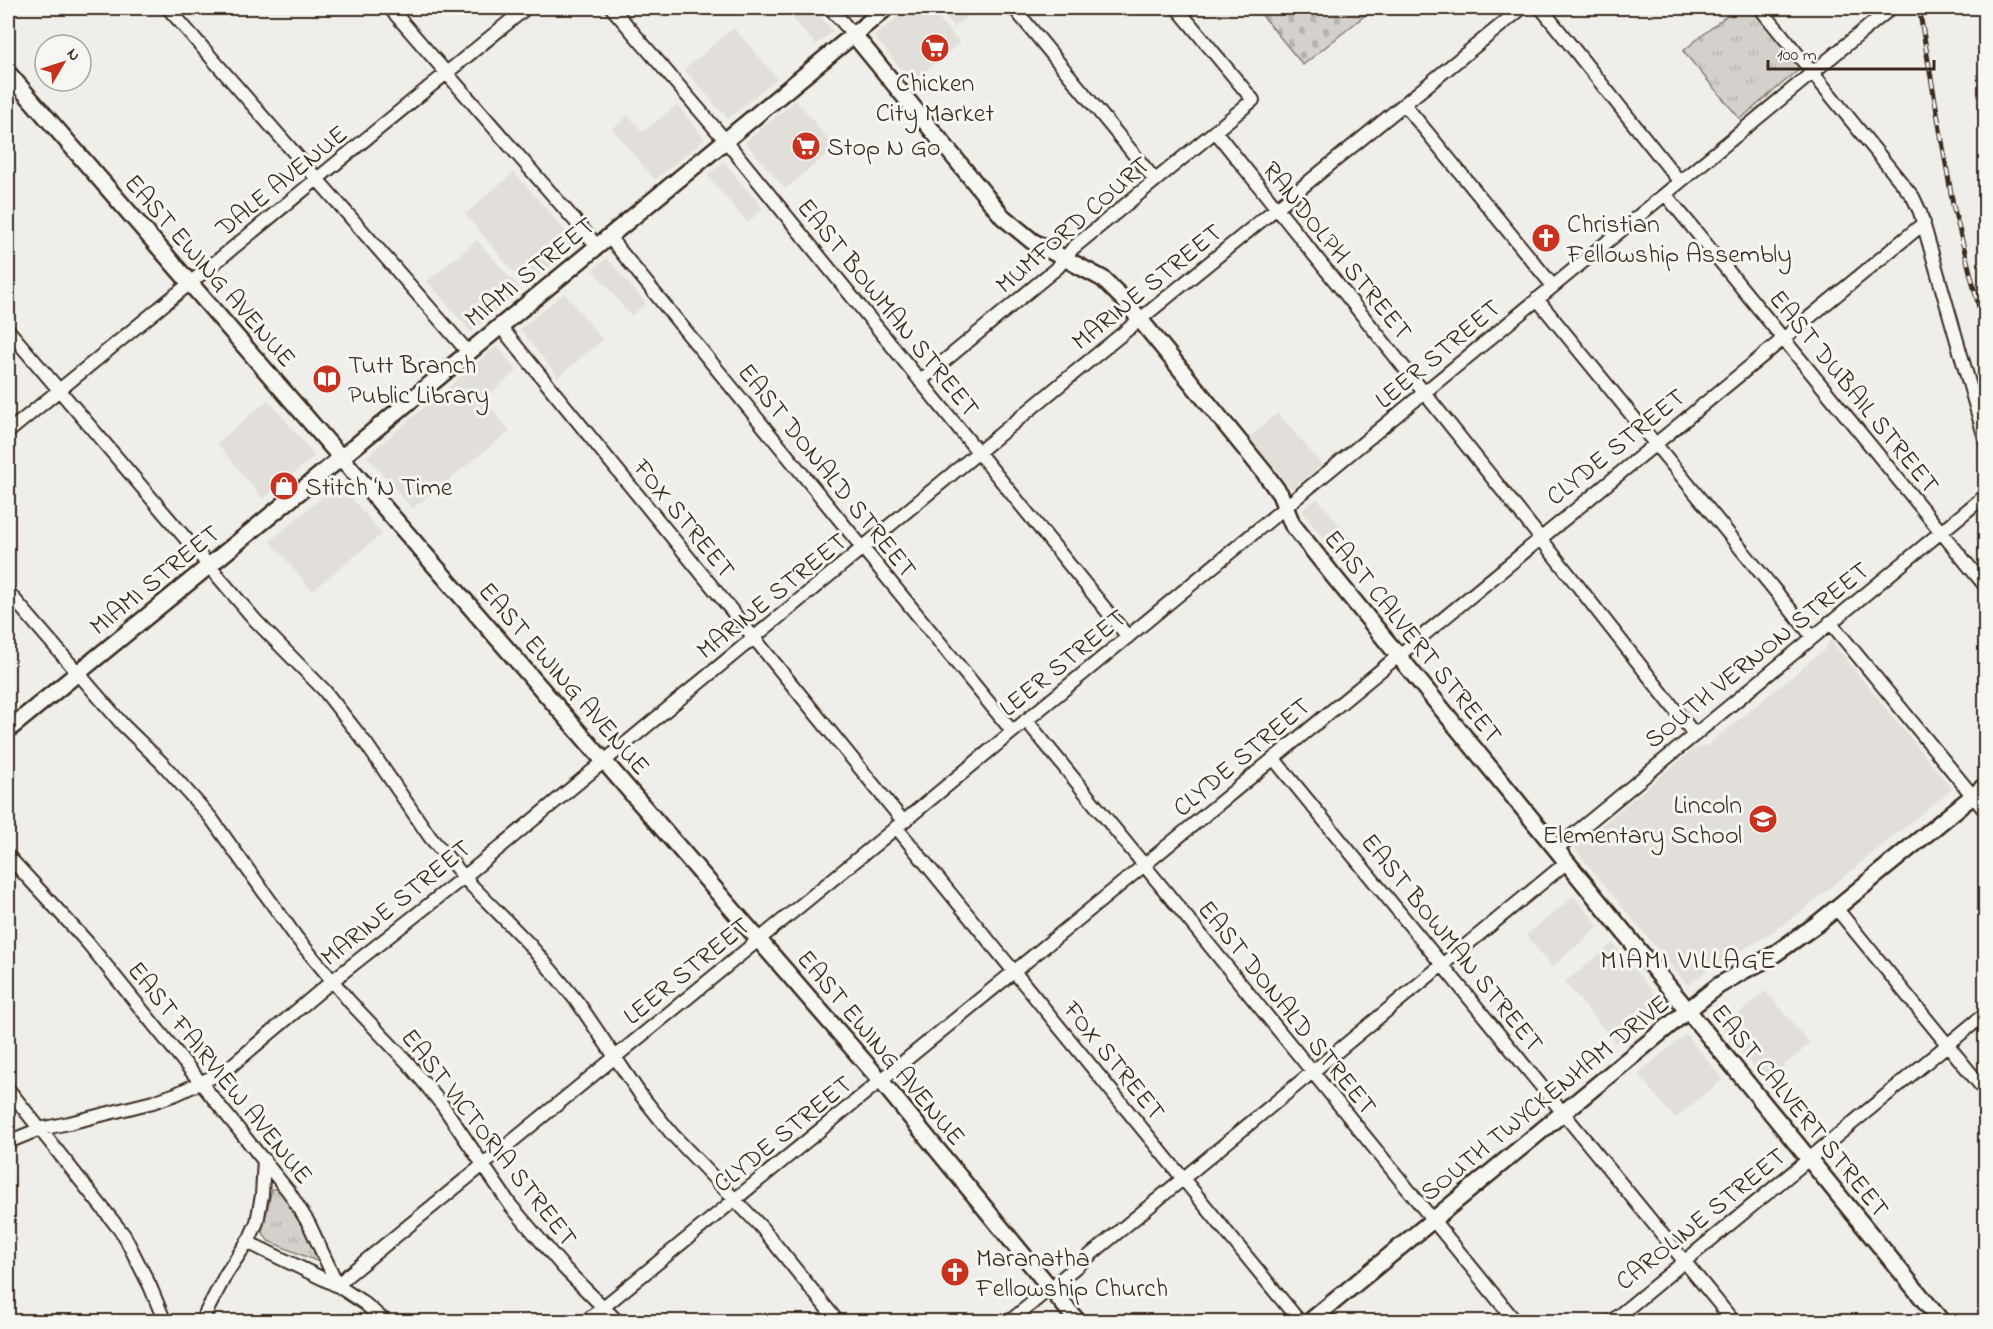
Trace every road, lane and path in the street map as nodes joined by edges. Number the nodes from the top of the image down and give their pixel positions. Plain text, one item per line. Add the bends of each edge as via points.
1 (168, 8) edge
2 (390, 8) edge
3 (526, 8) edge
4 (612, 8) edge
5 (830, 8) edge
6 (886, 8) edge
7 (1014, 8) edge
8 (1177, 8) edge
9 (1522, 8) edge
10 (1541, 8) edge
11 (1760, 8) edge
12 (1888, 9) edge
13 (854, 35) junction
14 (447, 72) junction
15 (1812, 72) junction
16 (8, 73) edge
17 (1404, 104) junction
18 (1215, 132) junction
19 (725, 140) junction
20 (317, 180) junction
21 (1155, 180) junction
22 (1680, 182) junction
23 (1666, 195) junction
24 (1276, 208) junction
25 (1923, 223) junction
26 (603, 241) junction
27 (1064, 258) junction
28 (191, 283) junction
29 (1553, 286) junction
30 (1537, 299) junction
31 (1140, 320) junction
32 (500, 326) junction
33 (8, 330) edge
34 (1783, 338) junction
35 (468, 352) junction
36 (920, 381) junction
37 (59, 390) junction
38 (1424, 393) junction
39 (8, 432) edge
40 (1986, 442) edge
41 (1655, 443) junction
42 (979, 453) junction
43 (342, 457) junction
44 (1986, 495) edge
45 (1284, 508) junction
46 (1941, 532) junction
47 (1540, 538) junction
48 (863, 549) junction
49 (210, 565) junction
50 (1986, 587) edge
51 (8, 592) edge
52 (1830, 622) junction
53 (1812, 636) junction
54 (1128, 637) junction
55 (753, 638) junction
56 (1398, 655) junction
57 (77, 672) junction
58 (1026, 720) junction
59 (8, 730) edge
60 (1012, 731) junction
61 (1695, 735) junction
62 (1274, 759) junction
63 (604, 761) junction
64 (1986, 785) edge
65 (1972, 796) junction
66 (1986, 812) edge
67 (900, 824) junction
68 (1556, 849) junction
69 (8, 856) edge
70 (1567, 862) junction
71 (1144, 865) junction
72 (464, 877) junction
73 (1836, 908) junction
74 (759, 939) junction
75 (1442, 965) junction
76 (1013, 971) junction
77 (332, 981) junction
78 (1688, 1010) junction
79 (1986, 1013) edge
80 (1947, 1045) junction
81 (615, 1056) junction
82 (1312, 1072) junction
83 (881, 1081) junction
84 (201, 1082) junction
85 (8, 1089) edge
86 (1986, 1092) edge
87 (1563, 1113) junction
88 (39, 1129) junction
89 (8, 1142) edge
90 (1809, 1158) junction
91 (264, 1159) junction
92 (483, 1165) junction
93 (1182, 1178) junction
94 (736, 1200) junction
95 (1433, 1219) junction
96 (247, 1242) junction
97 (1685, 1261) junction
98 (338, 1286) junction
99 (1050, 1288) junction
100 (604, 1306) junction
101 (165, 1322) edge
102 (201, 1322) edge
103 (386, 1322) edge
104 (585, 1322) edge
105 (618, 1322) edge
106 (838, 1322) edge
107 (1009, 1322) edge
108 (1078, 1322) edge
109 (1300, 1322) edge
110 (1310, 1322) edge
111 (1516, 1322) edge
112 (1611, 1322) edge
113 (1734, 1322) edge
114 (1942, 1322) edge

1 - 20 street
2 - 14 street, EAST DONALD STREET
3 - 14 street, DALE AVENUE
4 - 19 street, EAST BOWMAN STREET
5 - 13 street, EAST CALVERT STREET
6 - 13 street, MIAMI STREET
7 - 21 street
8 - 18 street, MUMFORD COURT via 1253,100
9 - 17 street, MARINE STREET
10 - 22 street
11 - 15 street
12 - 15 street, LEER STREET
13 - 19 street, MIAMI STREET
13 - 27 street, EAST CALVERT STREET via 1003,217 1032,241
14 - 20 street, DALE AVENUE
14 - 26 street, EAST DONALD STREET
15 - 22 street, LEER STREET
15 - 25 street via 1912,197
16 - 28 street, EAST EWING AVENUE
17 - 24 street, MARINE STREET
17 - 29 street
18 - 21 street, MUMFORD COURT
18 - 24 street, RANDOLPH STREET
19 - 26 street, MIAMI STREET
19 - 36 street, EAST BOWMAN STREET
20 - 28 street, DALE AVENUE
20 - 35 street
21 - 27 street, MUMFORD COURT
22 - 23 street, LEER STREET
23 - 29 street, LEER STREET
23 - 34 street, EAST DUBAIL STREET
24 - 31 street, MARINE STREET
24 - 38 street, RANDOLPH STREET
25 - 34 street, CLYDE STREET
25 - 40 street
26 - 32 street, MIAMI STREET
26 - 48 street, EAST DONALD STREET
27 - 31 street, EAST CALVERT STREET via 1103,279
27 - 36 street, MUMFORD COURT
28 - 37 street, DALE AVENUE
28 - 43 street, EAST EWING AVENUE
29 - 30 street, LEER STREET
30 - 38 street, LEER STREET
30 - 41 street
31 - 42 street, MARINE STREET
31 - 45 street, EAST CALVERT STREET via 1264,472 1280,494
32 - 35 street, MIAMI STREET
32 - 55 street, FOX STREET
33 - 37 street
34 - 41 street, CLYDE STREET
34 - 46 street, EAST DUBAIL STREET
35 - 43 street, MIAMI STREET
36 - 42 street, EAST BOWMAN STREET
37 - 39 street, DALE AVENUE
37 - 49 street
38 - 45 street, LEER STREET
38 - 47 street, RANDOLPH STREET
41 - 47 street, CLYDE STREET
41 - 53 street
42 - 48 street, MARINE STREET
42 - 54 street, EAST BOWMAN STREET
43 - 49 street, MIAMI STREET
43 - 63 street, EAST EWING AVENUE
44 - 46 street, SOUTH VERNON STREET
45 - 54 street, LEER STREET
45 - 56 street, EAST CALVERT STREET via 1292,524
46 - 50 street, EAST DUBAIL STREET
46 - 52 street, SOUTH VERNON STREET
47 - 56 street, CLYDE STREET
47 - 61 street, RANDOLPH STREET
48 - 55 street, MARINE STREET
48 - 60 street, EAST DONALD STREET
49 - 57 street, MIAMI STREET
49 - 72 street via 256,621 339,708 418,821
51 - 57 street, EAST VICTORIA STREET
52 - 53 street, SOUTH VERNON STREET
52 - 65 street
53 - 61 street, SOUTH VERNON STREET
54 - 58 street, LEER STREET
55 - 63 street, MARINE STREET
55 - 67 street, FOX STREET
56 - 62 street, CLYDE STREET
56 - 68 street, EAST CALVERT STREET
57 - 59 street, MIAMI STREET
57 - 77 street, EAST VICTORIA STREET via 211,818 280,916
58 - 60 street, LEER STREET
58 - 71 street, EAST DONALD STREET
60 - 67 street, LEER STREET
61 - 68 street, SOUTH VERNON STREET
62 - 71 street, CLYDE STREET
62 - 75 street, EAST BOWMAN STREET
63 - 72 street, MARINE STREET
63 - 74 street, EAST EWING AVENUE
64 - 65 street, SOUTH TWYCKENHAM DRIVE
65 - 66 street
65 - 73 street, SOUTH TWYCKENHAM DRIVE
67 - 74 street, LEER STREET
67 - 76 street, FOX STREET
68 - 70 street, EAST CALVERT STREET
69 - 84 street, EAST FAIRVIEW AVENUE via 87,942
70 - 75 street
70 - 78 street, EAST CALVERT STREET
71 - 76 street, CLYDE STREET
71 - 82 street, EAST DONALD STREET
72 - 77 street, MARINE STREET
72 - 81 street via 561,982
73 - 78 street, SOUTH TWYCKENHAM DRIVE via 1769,958 1727,981
73 - 80 street
74 - 81 street, LEER STREET
74 - 83 street, EAST EWING AVENUE
75 - 82 street
75 - 87 street, EAST BOWMAN STREET
76 - 83 street, CLYDE STREET
76 - 93 street, FOX STREET
77 - 84 street, MARINE STREET via 225,1071
77 - 92 street, EAST VICTORIA STREET via 424,1083
78 - 87 street, SOUTH TWYCKENHAM DRIVE
78 - 90 street, EAST CALVERT STREET
79 - 80 street, CAROLINE STREET
80 - 86 street
80 - 90 street, CAROLINE STREET
81 - 92 street, LEER STREET
81 - 94 street via 672,1134
82 - 93 street
82 - 95 street, EAST DONALD STREET
83 - 94 street, CLYDE STREET
83 - 99 street, EAST EWING AVENUE
84 - 88 street, MARINE STREET via 153,1102
84 - 91 street, EAST FAIRVIEW AVENUE
85 - 88 street
87 - 95 street, SOUTH TWYCKENHAM DRIVE
87 - 97 street, EAST BOWMAN STREET
88 - 89 street, MARINE STREET
88 - 101 street via 124,1235
90 - 97 street, CAROLINE STREET
90 - 114 street, EAST CALVERT STREET
91 - 96 street via 260,1210
91 - 98 street, EAST FAIRVIEW AVENUE via 300,1208
92 - 98 street, LEER STREET
92 - 100 street, EAST VICTORIA STREET via 544,1246
93 - 99 street
93 - 109 street, FOX STREET
94 - 100 street, CLYDE STREET
94 - 106 street
95 - 110 street, SOUTH TWYCKENHAM DRIVE
95 - 111 street, EAST DONALD STREET
96 - 98 street
96 - 102 street
97 - 112 street, CAROLINE STREET
97 - 113 street, EAST BOWMAN STREET
98 - 103 street
99 - 107 street
99 - 108 street, EAST EWING AVENUE
100 - 104 street, CLYDE STREET
100 - 105 street, EAST VICTORIA STREET

